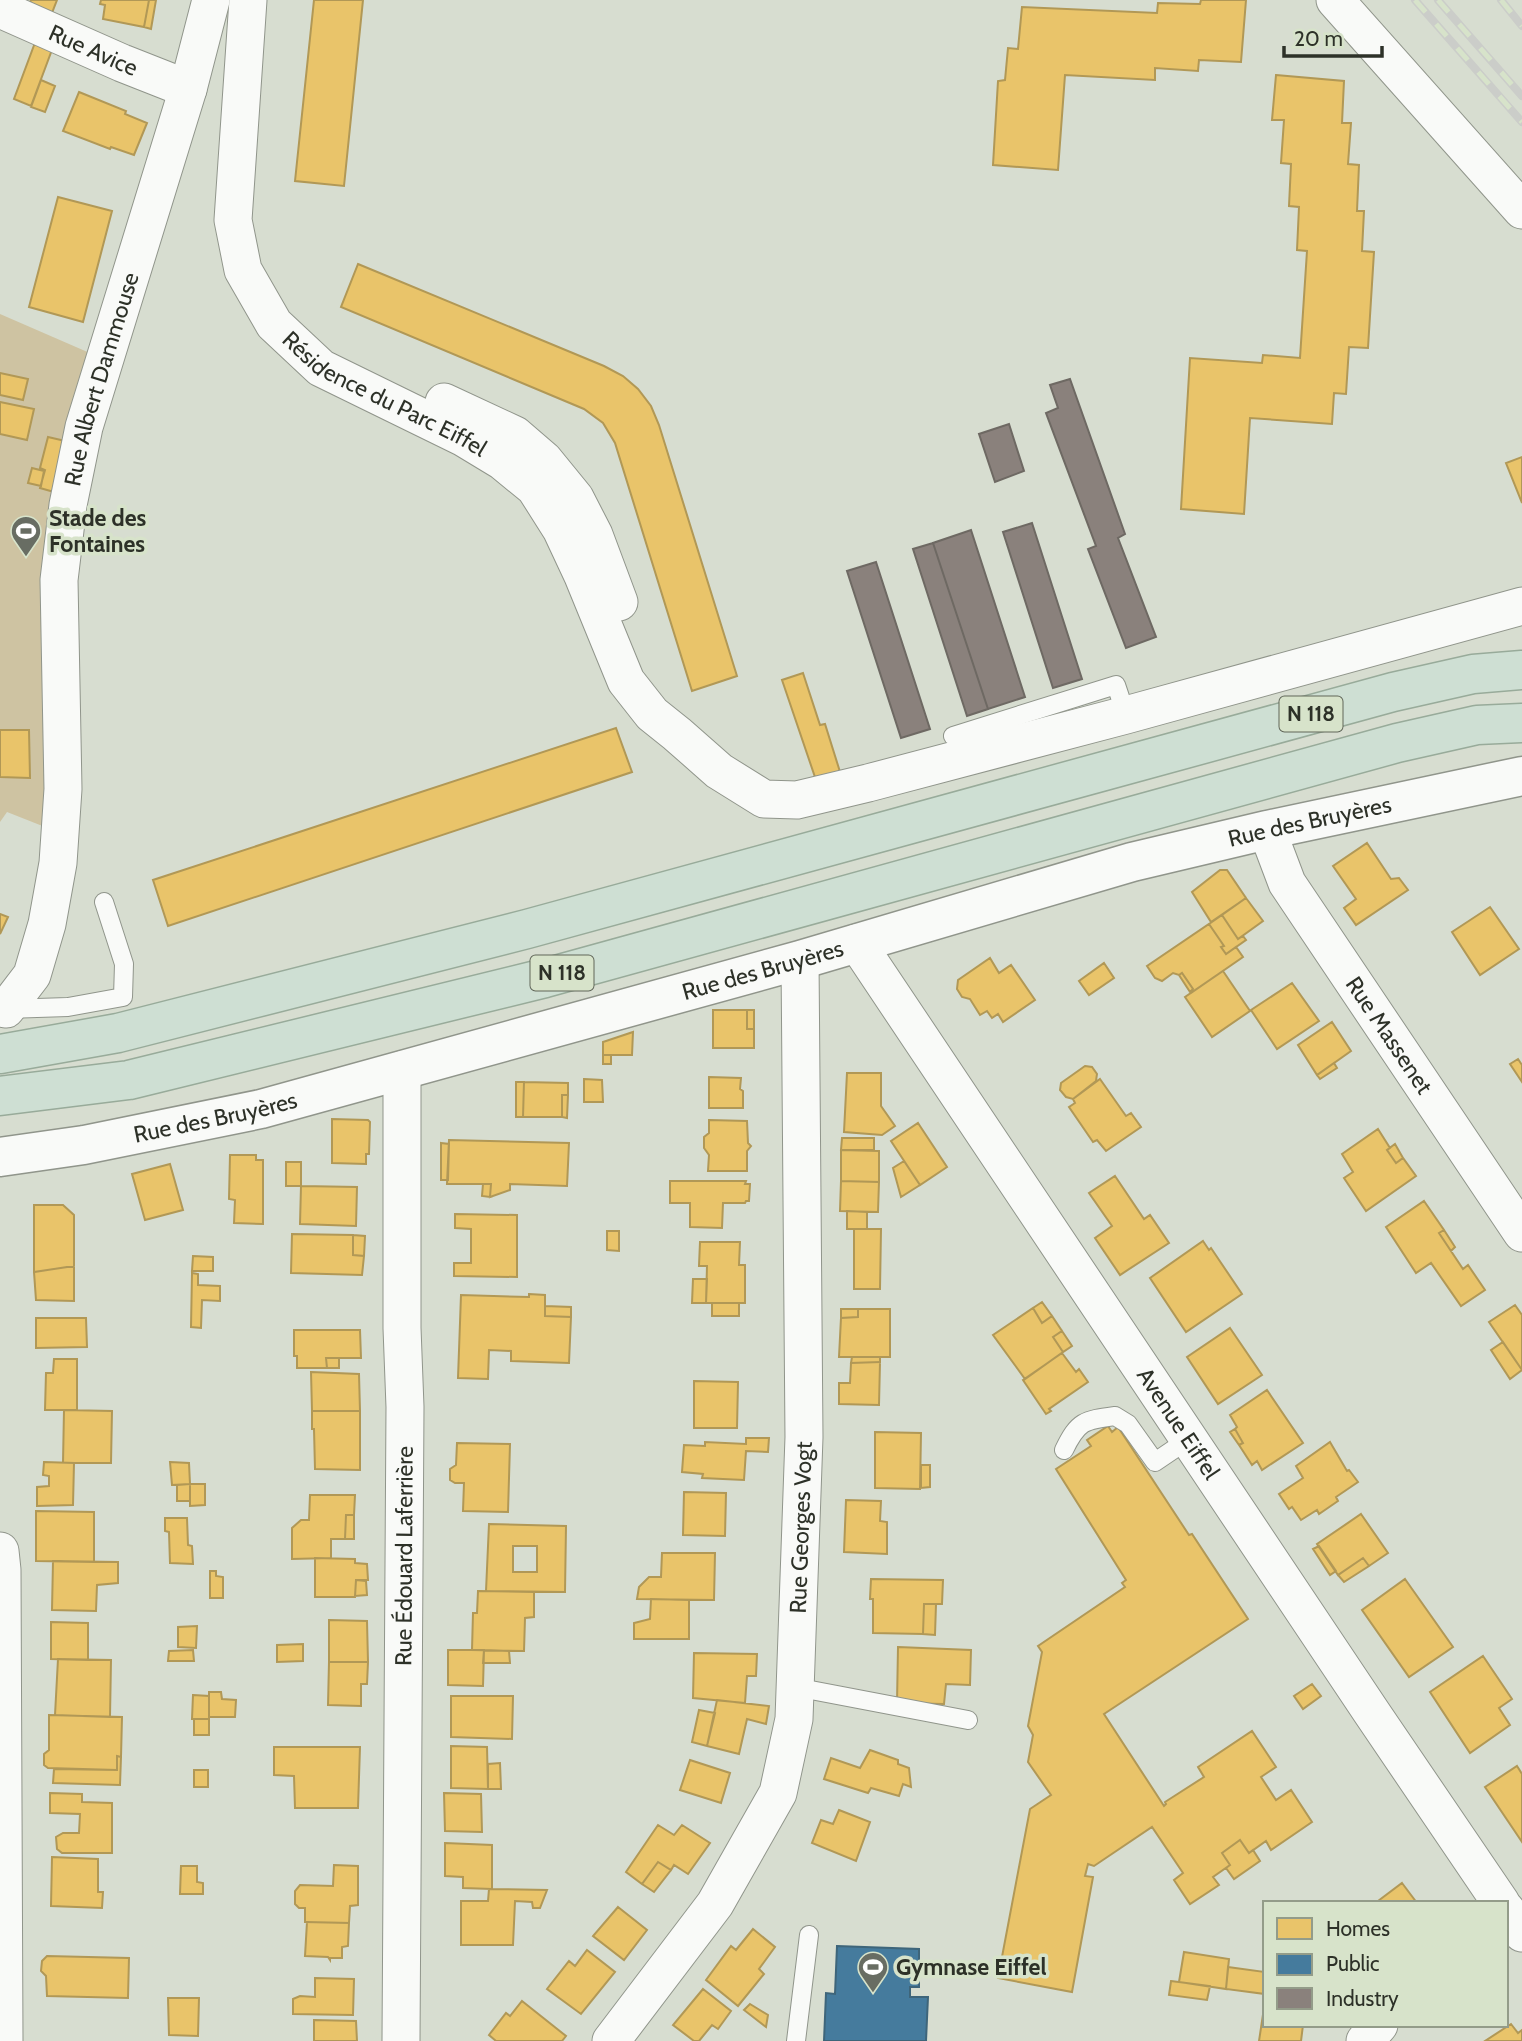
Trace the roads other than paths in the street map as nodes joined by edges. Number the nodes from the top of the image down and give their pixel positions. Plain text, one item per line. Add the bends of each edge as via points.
1 (211, 0) edge
2 (248, 0) edge
3 (270, 0) edge
4 (1335, 0) edge
5 (0, 9) edge
6 (188, 89) junction
7 (1522, 210) edge
8 (246, 238) junction
9 (1522, 606) edge
10 (1522, 670) edge
11 (1126, 715) junction
12 (1522, 723) edge
13 (953, 736) dead end
14 (1522, 776) edge
15 (1267, 830) junction
16 (104, 902) dead end
17 (857, 943) junction
18 (800, 960) junction
19 (3, 1009) edge
20 (0, 1054) edge
21 (402, 1070) junction
22 (0, 1096) edge
23 (0, 1157) edge
24 (1522, 1233) edge
25 (1189, 1439) junction
26 (1064, 1450) dead end
27 (0, 1551) edge
28 (795, 1687) junction
29 (968, 1720) dead end
30 (1498, 1901) edge
31 (809, 1935) dead end
32 (1377, 2027) edge
33 (4, 2041) edge
34 (401, 2041) edge
35 (611, 2041) edge
36 (796, 2041) edge
37 (1365, 2041) edge

1 - 6 street, Rue Albert Dammouse
2 - 8 street, Résidence du Parc Eiffel via 233,220
3 - 8 street, Résidence du Parc Eiffel
4 - 7 street
5 - 6 street, Rue Avice
6 - 19 street, Rue Albert Dammouse via 84,427 68,505 59,580 62,789 58,863 32,975
8 - 11 street, Résidence du Parc Eiffel via 243,270 274,324 298,332 321,368 455,420 535,488 594,570 626,681 652,714 719,771 764,799 797,800
9 - 11 street
10 - 20 highway, N 118 via 1473,674 1393,692 527,929 118,1033
11 - 13 lane via 1116,685
12 - 22 highway, N 118 via 1477,726 1397,743 532,981 129,1080
14 - 15 street, Rue des Bruyères
15 - 17 street, Rue des Bruyères via 1132,862
15 - 24 street, Rue Massenet via 1287,883
16 - 19 lane via 124,964 123,997 68,1007
17 - 18 street, Rue des Bruyères
17 - 25 street, Avenue Eiffel
18 - 21 street, Rue des Bruyères
18 - 28 street, Rue Georges Vogt via 804,1437
21 - 23 street, Rue des Bruyères via 175,1128
21 - 34 street, Rue Édouard Laferrière
25 - 26 lane via 1155,1462 1128,1424 1115,1416 1087,1420 1073,1432
25 - 30 street, Avenue Eiffel
27 - 33 street
28 - 29 lane
28 - 35 street, Rue Georges Vogt via 794,1719 778,1793 715,1904
31 - 36 lane
32 - 37 street

